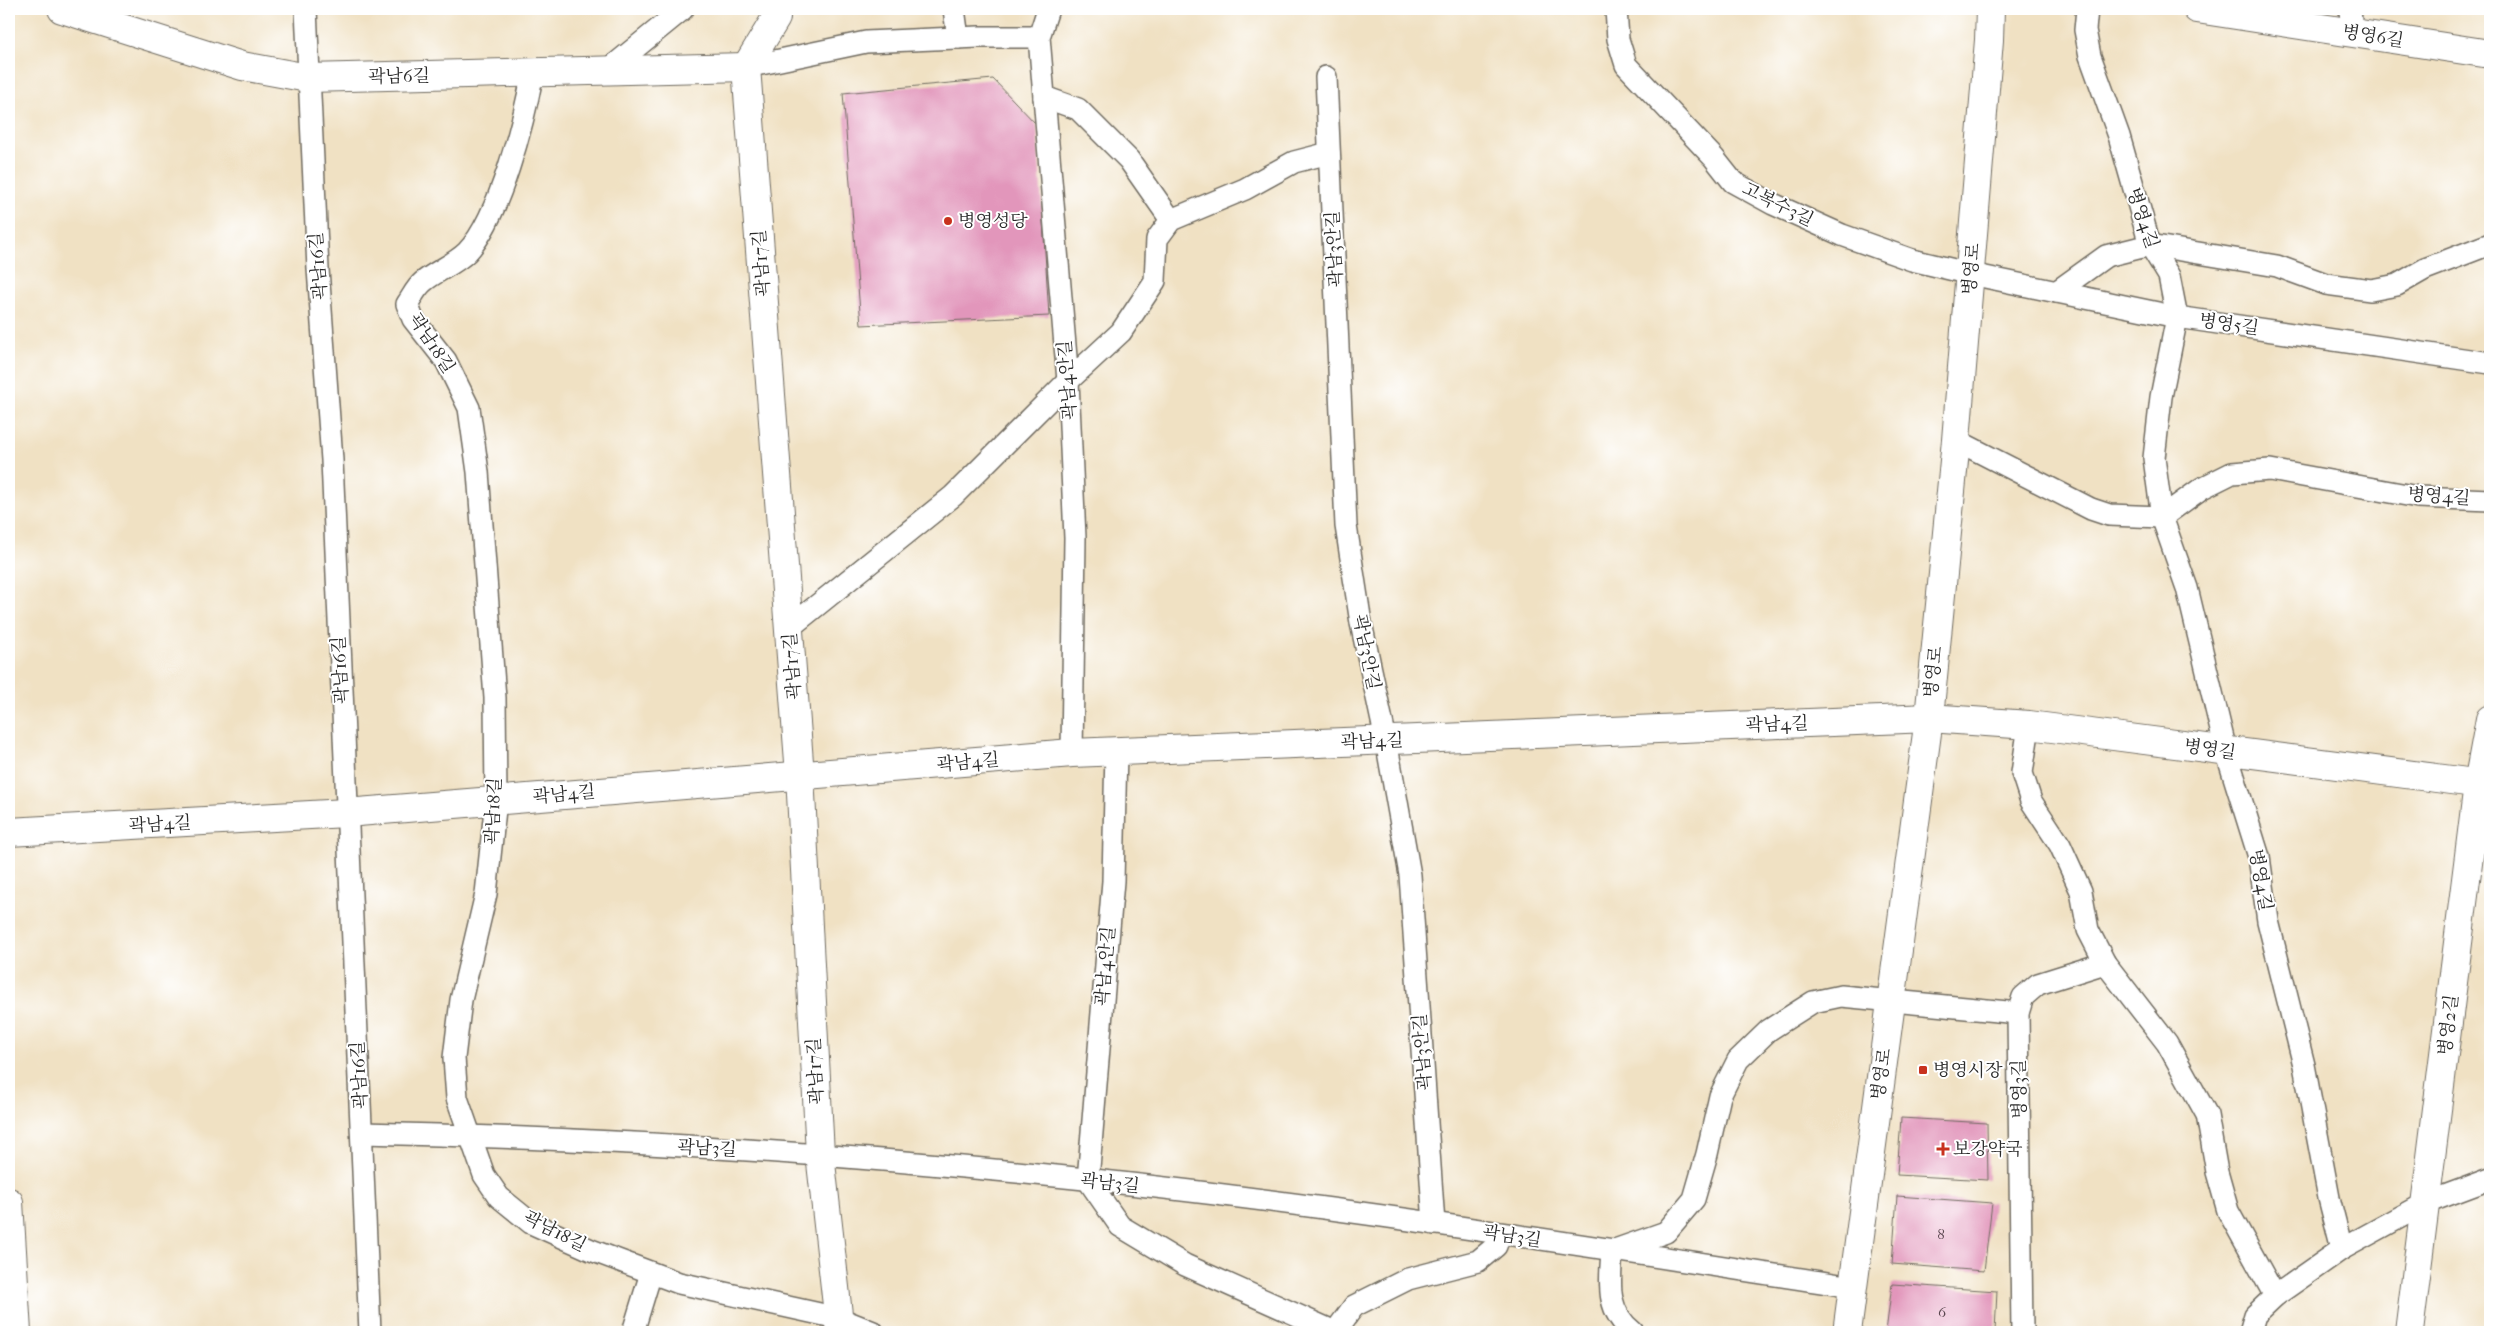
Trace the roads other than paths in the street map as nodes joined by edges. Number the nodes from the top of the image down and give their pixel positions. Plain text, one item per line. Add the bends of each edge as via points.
1 (62, 9) edge
2 (306, 9) edge
3 (683, 9) edge
4 (775, 9) edge
5 (954, 9) edge
6 (1048, 9) edge
7 (1616, 9) edge
8 (1990, 9) edge
9 (2087, 9) edge
10 (2197, 9) edge
11 (2351, 21) edge
12 (1039, 37) junction
13 (958, 38) junction
14 (2490, 54) edge
15 (746, 67) junction
16 (607, 70) junction
17 (533, 72) junction
18 (1326, 77) dead end
19 (308, 78) junction
20 (1044, 97) junction
21 (1329, 153) junction
22 (1171, 220) junction
23 (2490, 244) edge
24 (2150, 245) junction
25 (1971, 274) junction
26 (2056, 292) junction
27 (2177, 317) junction
28 (2490, 363) edge
29 (1068, 382) junction
30 (1956, 440) junction
31 (2490, 500) edge
32 (2162, 517) junction
33 (789, 628) junction
34 (1929, 718) junction
35 (2490, 719) edge
36 (2029, 725) junction
37 (1386, 740) junction
38 (1116, 751) junction
39 (2226, 751) junction
40 (1072, 753) junction
41 (800, 775) junction
42 (2484, 785) edge
43 (496, 800) junction
44 (346, 812) junction
45 (9, 832) edge
46 (2105, 963) junction
47 (1891, 1000) junction
48 (2018, 1013) junction
49 (362, 1133) junction
50 (470, 1135) junction
51 (820, 1154) junction
52 (2490, 1179) edge
53 (1088, 1180) junction
54 (9, 1202) edge
55 (2426, 1202) junction
56 (1434, 1224) junction
57 (1500, 1234) junction
58 (2342, 1249) junction
59 (1612, 1251) junction
60 (651, 1273) junction
61 (1853, 1287) junction
62 (2275, 1296) junction
63 (839, 1325) edge
64 (17, 1332) edge
65 (370, 1332) edge
66 (633, 1332) edge
67 (873, 1332) edge
68 (1335, 1332) edge
69 (1633, 1332) edge
70 (1847, 1332) edge
71 (2022, 1332) edge
72 (2250, 1332) edge
73 (2409, 1332) edge

1 - 19 street, 곽남6길 via 242,66
2 - 19 lane, 곽남16길
3 - 16 lane
4 - 15 street via 776,18
5 - 13 lane
6 - 12 lane, 곽남4안길
7 - 25 lane, 고복수3길 via 1618,39 1626,65 1733,182 1842,235 1912,260
8 - 25 street, 병영로
9 - 24 lane, 병영4길 via 2085,30 2090,56 2119,136
10 - 11 street, 병영6길
11 - 14 street, 병영6길
12 - 13 lane
12 - 20 lane, 곽남4안길
13 - 15 lane via 866,42
15 - 16 street, 곽남6길
15 - 33 street, 곽남17길
16 - 17 street, 곽남6길
17 - 19 street, 곽남6길
17 - 43 lane, 곽남18길 via 508,167 488,221 467,252 421,284 407,304 412,319 446,360 469,408 478,472 492,646
18 - 21 lane, 곽남3안길
19 - 44 lane, 곽남16길 via 332,460
20 - 22 lane via 1078,109 1129,160
20 - 29 lane, 곽남4안길
21 - 22 lane via 1294,162 1245,188
21 - 37 lane, 곽남3안길 via 1346,526 1361,623
22 - 29 lane via 1156,239 1155,281 1121,332
23 - 24 lane via 2425,269 2397,285 2371,290 2326,284 2277,266
24 - 26 lane via 2106,256
24 - 27 lane, 병영4길 via 2169,276
25 - 26 lane, 병영5길
25 - 30 street, 병영로
26 - 27 lane, 병영5길
27 - 28 lane, 병영5길
27 - 32 lane, 병영4길 via 2161,397 2154,458
29 - 33 lane via 953,496
29 - 40 lane, 곽남4안길 via 1075,538
30 - 32 lane via 2109,516
30 - 34 street, 병영로
31 - 32 lane, 병영4길 via 2418,497 2270,470 2232,472 2202,488
32 - 39 lane, 병영4길 via 2187,588
33 - 41 street, 곽남17길
34 - 36 street, 병영길
34 - 37 street, 곽남4길
34 - 47 street, 병영로
35 - 42 street, 병영2길
36 - 39 street, 병영길
36 - 46 lane via 2022,773 2031,801 2060,845 2081,891 2088,930
37 - 38 street, 곽남4길
37 - 56 lane, 곽남3안길 via 1410,875
38 - 40 street, 곽남4길
38 - 53 lane, 곽남4안길 via 1113,881
39 - 42 street, 병영길
39 - 58 lane, 병영4길 via 2259,857 2268,921 2304,1065
40 - 41 street, 곽남4길
41 - 43 street, 곽남4길
41 - 51 street, 곽남17길
42 - 55 street, 병영2길
43 - 44 street, 곽남4길
43 - 50 lane, 곽남18길 via 486,894 461,1000 454,1058 457,1098
44 - 45 street, 곽남4길
44 - 49 lane, 곽남16길
46 - 48 lane, 병영3길 via 2038,984 2023,997
46 - 62 lane via 2168,1043 2207,1114 2228,1211
47 - 48 lane
47 - 59 lane via 1840,996 1813,1002 1769,1030 1738,1060 1720,1096 1694,1199 1666,1232
47 - 61 street, 병영로
48 - 71 lane, 병영3길
49 - 50 lane, 곽남3길
49 - 65 lane, 곽남16길
50 - 51 lane, 곽남3길
50 - 60 lane, 곽남18길 via 484,1175 499,1197 531,1223
51 - 53 lane, 곽남3길
51 - 63 street, 곽남17길
52 - 55 lane
53 - 56 lane, 곽남3길
53 - 68 lane via 1120,1226 1185,1265
54 - 64 street
55 - 58 lane
55 - 73 street, 병영2길
56 - 57 lane, 곽남3길
57 - 59 lane, 곽남3길
57 - 68 lane via 1496,1246 1478,1260 1408,1279 1354,1306
58 - 62 lane
59 - 61 lane, 곽남3길
59 - 69 lane via 1610,1297 1626,1327
60 - 63 lane, 곽남18길
60 - 66 lane
61 - 70 street, 병영로
62 - 72 lane via 2255,1316
63 - 67 lane, 곽남18길

